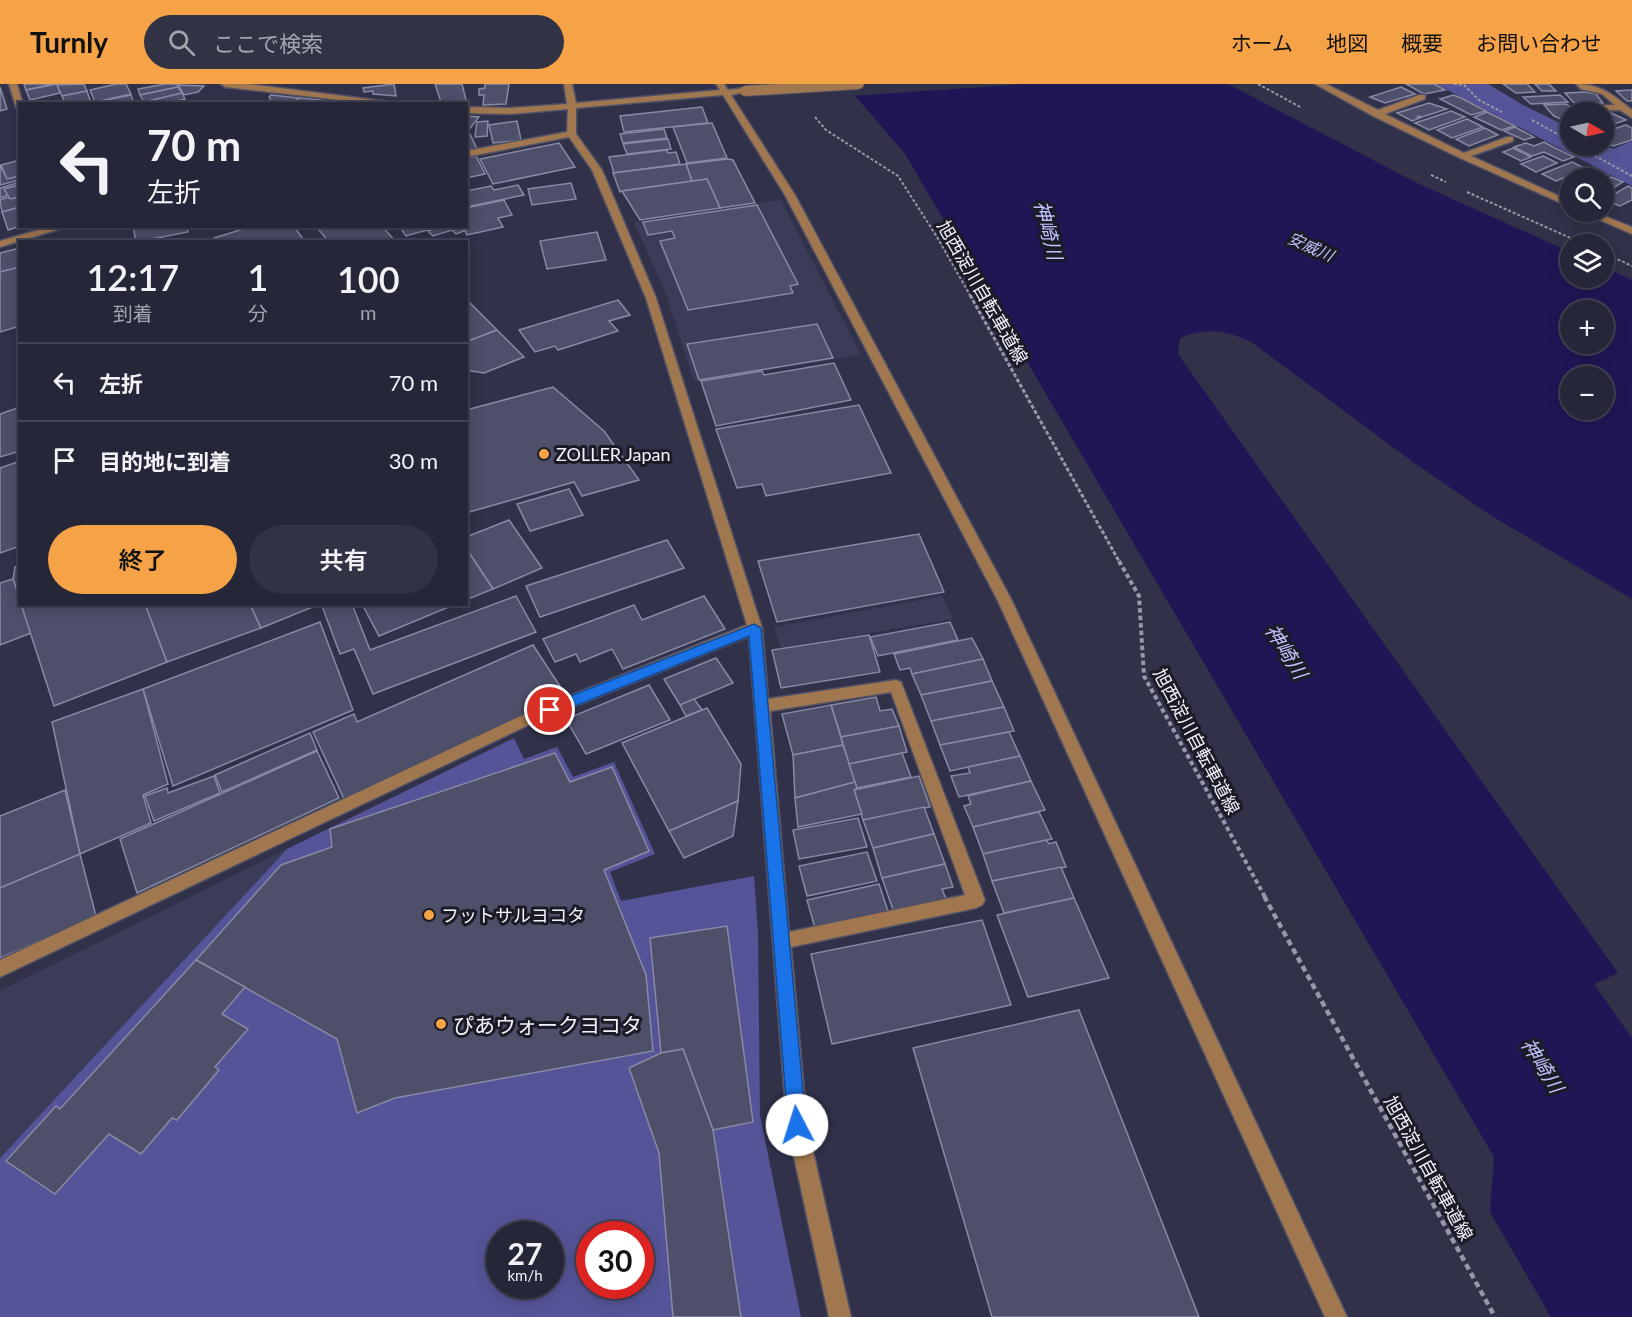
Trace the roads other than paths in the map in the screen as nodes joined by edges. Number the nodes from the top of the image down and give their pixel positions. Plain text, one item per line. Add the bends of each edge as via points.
1 (13, 84) edge
2 (225, 84) edge
3 (568, 84) edge
4 (859, 84) edge
5 (1319, 84) edge
6 (1580, 84) edge
7 (723, 88) edge
8 (1422, 98) dead end
9 (18, 102) edge
10 (392, 102) edge
11 (1614, 107) edge
12 (1622, 107) junction
13 (572, 108) junction
14 (468, 110) edge
15 (1376, 114) junction
16 (1632, 116) edge
17 (571, 134) junction
18 (1510, 139) dead end
19 (468, 154) edge
20 (1463, 156) junction
21 (1560, 200) edge
22 (1611, 222) edge
23 (58, 228) edge
24 (1632, 231) edge
25 (0, 244) edge
26 (754, 628) junction
27 (761, 706) junction
28 (782, 941) junction
29 (0, 969) edge
30 (840, 1317) edge
31 (1336, 1317) edge

1 - 9 street
2 - 10 street via 346,94
3 - 13 street
4 - 7 street, bridge via 745,91
5 - 15 street
6 - 12 street via 1605,92
7 - 13 street
7 - 31 street via 790,195 1004,599
8 - 15 street
11 - 12 street
12 - 16 street
13 - 14 street
13 - 17 street
15 - 20 street
17 - 19 street
17 - 26 street via 597,170 651,298
18 - 20 street
20 - 21 street
22 - 24 street
23 - 25 street
26 - 27 street
26 - 29 street via 530,718
27 - 28 street
27 - 28 street via 896,686 976,900
28 - 30 street via 797,1125

